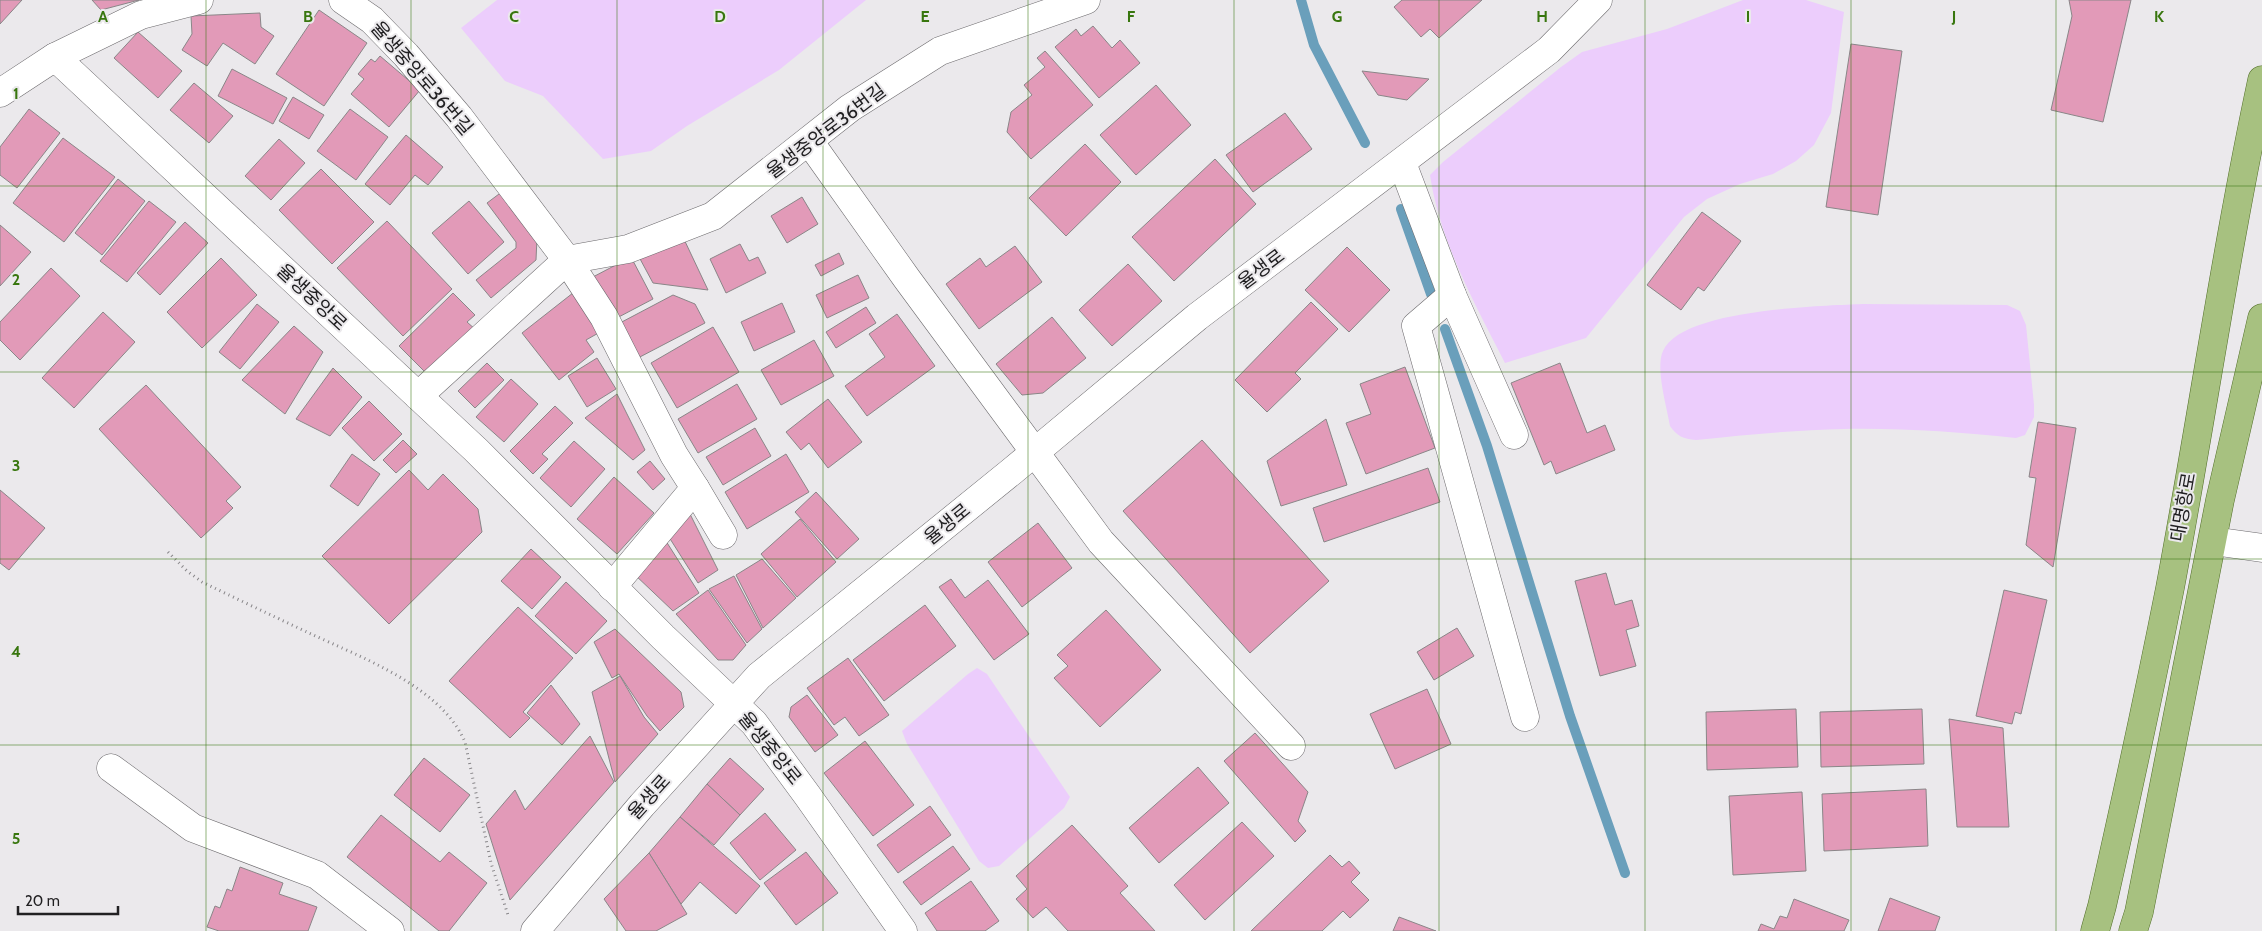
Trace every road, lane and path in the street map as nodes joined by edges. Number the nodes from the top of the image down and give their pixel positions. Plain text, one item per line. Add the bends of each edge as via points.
1 (199, 0) edge
2 (343, 0) edge
3 (1086, 0) edge
4 (1598, 0) edge
5 (55, 57) junction
6 (2262, 80) edge
7 (0, 93) edge
8 (809, 141) junction
9 (1402, 163) junction
10 (567, 260) junction
11 (1452, 295) junction
12 (2262, 318) edge
13 (418, 396) junction
14 (1514, 434) dead end
15 (1035, 452) junction
16 (695, 488) junction
17 (723, 535) dead end
18 (2213, 541) junction
19 (2262, 548) edge
20 (168, 552) dead end
21 (612, 586) junction
22 (732, 704) junction
23 (1525, 716) dead end
24 (1291, 746) dead end
25 (111, 768) dead end
26 (508, 916) dead end
27 (390, 931) edge
28 (535, 931) edge
29 (902, 931) edge
30 (2094, 931) edge
31 (2133, 931) edge

1 - 5 street via 141,15
2 - 10 street, 율생중앙로36번길 via 372,20 406,55 459,117
3 - 8 street, 율생중앙로36번길 via 940,51 850,108
4 - 9 street, 율생로 via 1549,50
5 - 7 street
5 - 13 street, 율생중앙로
6 - 30 main road, 대명항로 via 2236,206 2140,738
8 - 10 street, 율생중앙로36번길 via 713,216 628,249
8 - 15 street
9 - 11 street
9 - 15 street, 율생로 via 1197,317
10 - 13 street
10 - 16 street via 604,316 674,455
11 - 14 street
11 - 23 street via 1416,326
12 - 18 main road, 대명항로
13 - 21 street, 율생중앙로
15 - 22 street, 율생로 via 787,652
15 - 24 street via 1100,542
16 - 17 street
16 - 21 street
18 - 19 street
18 - 31 main road, 대명항로
20 - 26 path via 202,582 372,662 407,682 447,713 465,742 492,864
21 - 22 street, 율생중앙로
22 - 28 street, 율생로
22 - 29 street, 율생중앙로 via 762,733
25 - 27 street via 193,828 317,875

